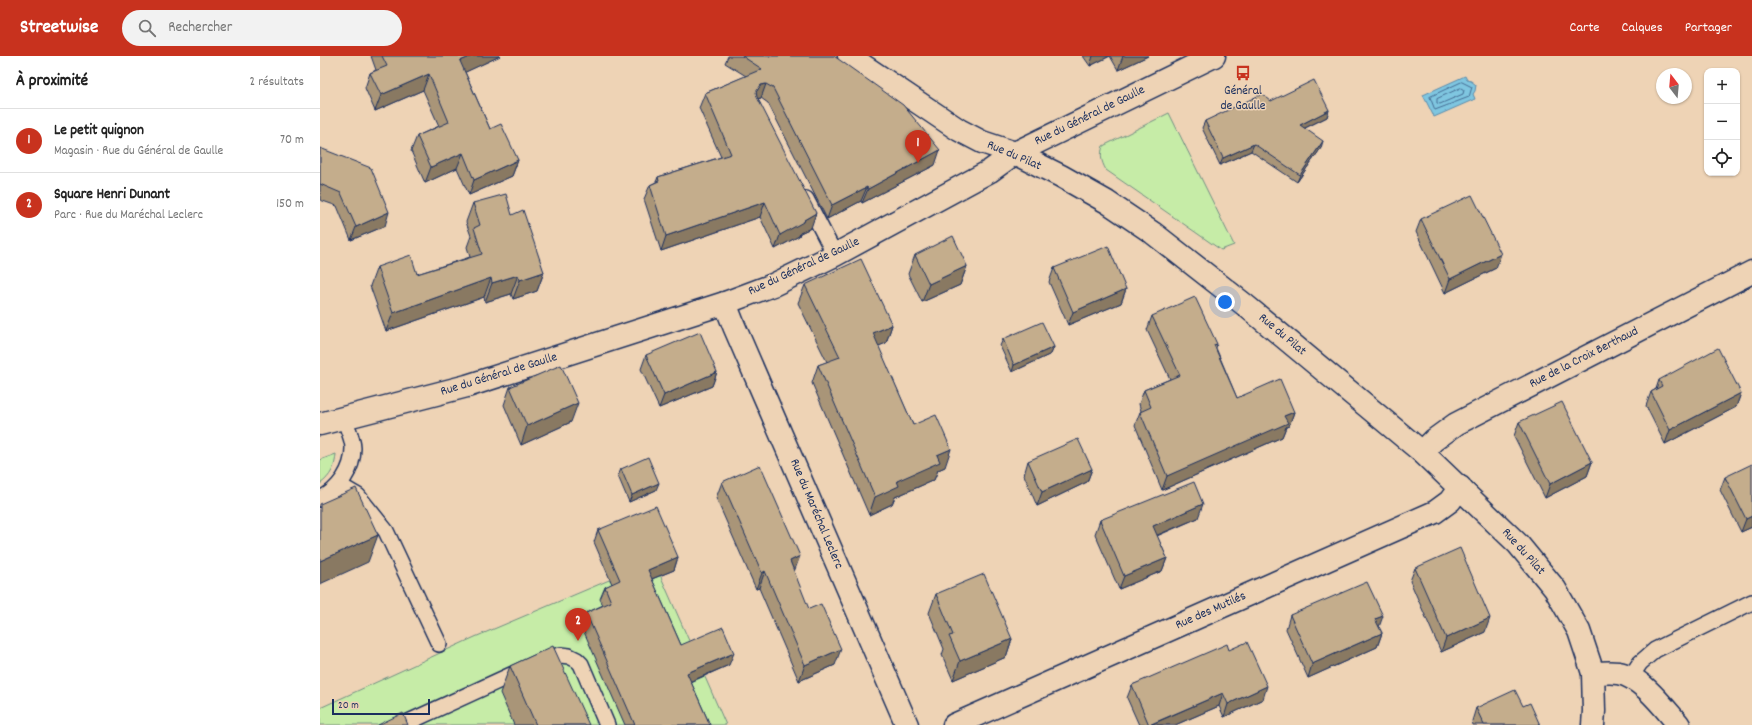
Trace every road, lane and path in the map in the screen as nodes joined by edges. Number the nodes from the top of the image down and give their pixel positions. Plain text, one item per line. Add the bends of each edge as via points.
1 (849, 56) edge
2 (1214, 56) edge
3 (1015, 153) junction
4 (801, 189) edge
5 (835, 254) junction
6 (1752, 272) edge
7 (725, 303) junction
8 (344, 418) junction
9 (320, 424) edge
10 (1422, 452) junction
11 (339, 485) junction
12 (1460, 487) junction
13 (320, 499) edge
14 (1752, 602) edge
15 (439, 644) dead end
16 (1593, 673) junction
17 (1630, 678) junction
18 (402, 725) edge
19 (607, 725) edge
20 (907, 725) edge
21 (954, 725) edge
22 (1593, 725) edge
23 (1679, 725) edge

1 - 3 street, Rue du Pilat via 959,130 982,142
2 - 3 street, Rue du Général de Gaulle
3 - 5 street, Rue du Général de Gaulle via 990,171
3 - 10 street, Rue du Pilat via 1099,198 1153,233 1245,305
4 - 5 lane
5 - 7 street, Rue du Général de Gaulle via 773,285
6 - 10 street, Rue de la Croix Berthaud via 1456,424
7 - 8 street, Rue du Général de Gaulle via 467,386
7 - 20 street, Rue du Maréchal Leclerc
8 - 9 street, Rue du Général de Gaulle
8 - 11 lane via 353,447 348,472
10 - 12 street, Rue du Pilat
11 - 13 lane
11 - 15 lane via 358,496 386,531
12 - 16 street, Rue du Pilat via 1518,544 1555,589 1579,631
12 - 21 street, Rue des Mutilés via 1450,501 1435,512
14 - 17 lane via 1655,650 1640,663
16 - 17 street via 1619,673
16 - 22 street, Rue du Pilat
17 - 23 street via 1658,700
18 - 19 lane via 546,659 561,655 569,656 580,664

